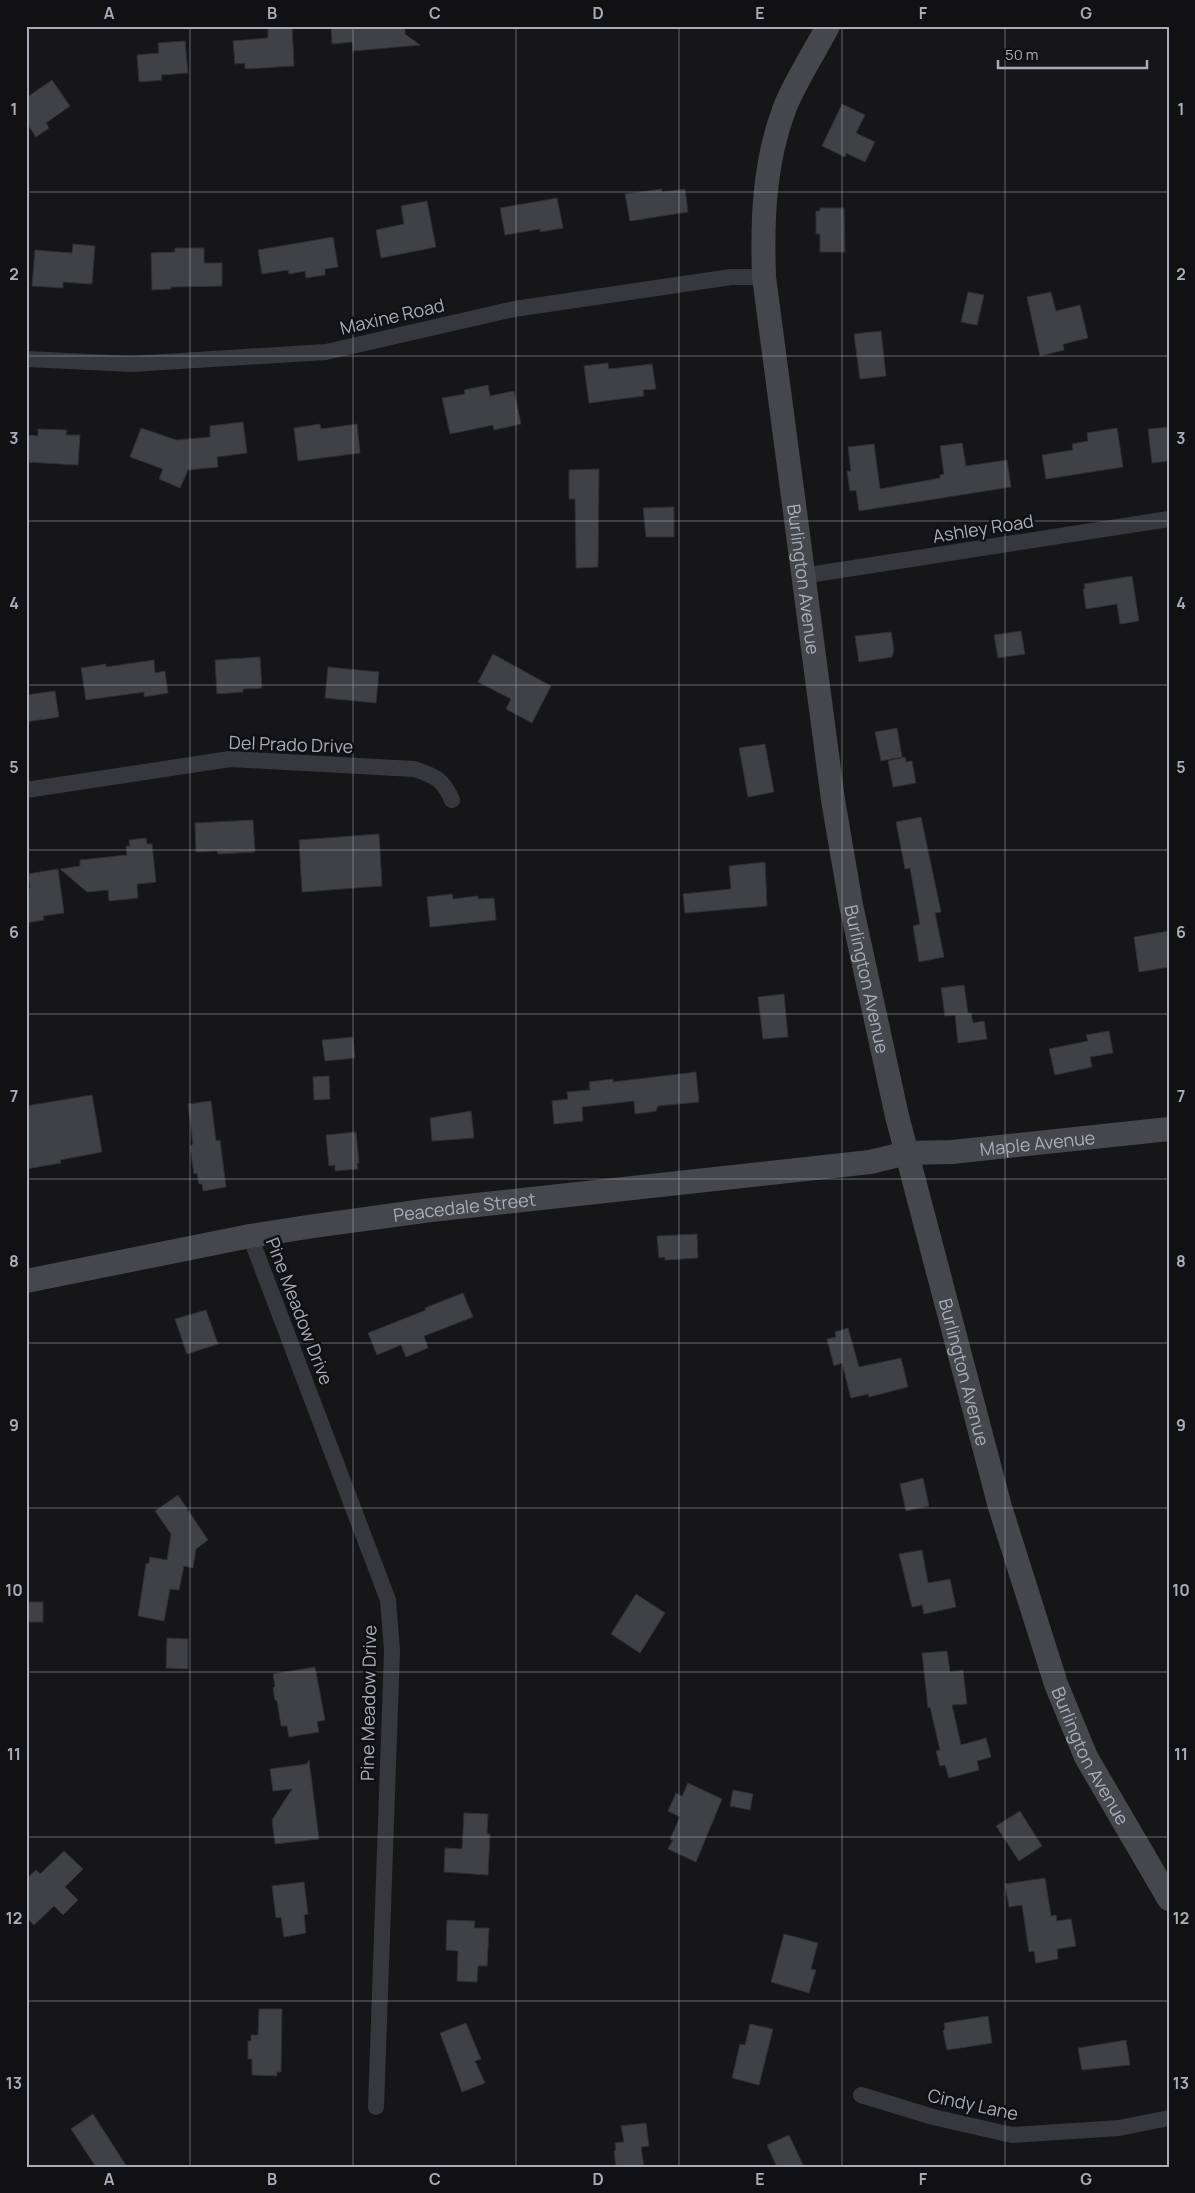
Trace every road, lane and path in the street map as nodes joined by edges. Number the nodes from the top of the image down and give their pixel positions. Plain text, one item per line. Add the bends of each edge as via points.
1 (828, 26) edge
2 (764, 277) junction
3 (26, 359) edge
4 (1169, 519) edge
5 (802, 576) junction
6 (26, 790) edge
7 (452, 800) dead end
8 (1169, 1129) edge
9 (907, 1153) junction
10 (250, 1236) junction
11 (26, 1282) edge
12 (1169, 1899) edge
13 (860, 2095) dead end
14 (376, 2107) dead end
15 (1169, 2118) edge

1 - 2 main road, Burlington Avenue via 786,106 773,145 764,192
2 - 3 street, Maxine Road via 731,277 514,309 326,352 132,364
2 - 5 main road, Burlington Avenue
4 - 5 street, Ashley Road
5 - 9 main road, Burlington Avenue via 851,905
6 - 7 street, Del Prado Drive via 230,760 414,769 432,775 446,785
8 - 9 main road, Maple Avenue via 952,1152
9 - 10 main road, Peacedale Street via 870,1162 431,1210
9 - 12 main road, Burlington Avenue via 1000,1507 1056,1684 1086,1757
10 - 11 main road, Peacedale Street
10 - 14 street, Pine Meadow Drive via 388,1600 392,1651
13 - 15 street, Cindy Lane via 933,2118 1012,2135 1119,2128

